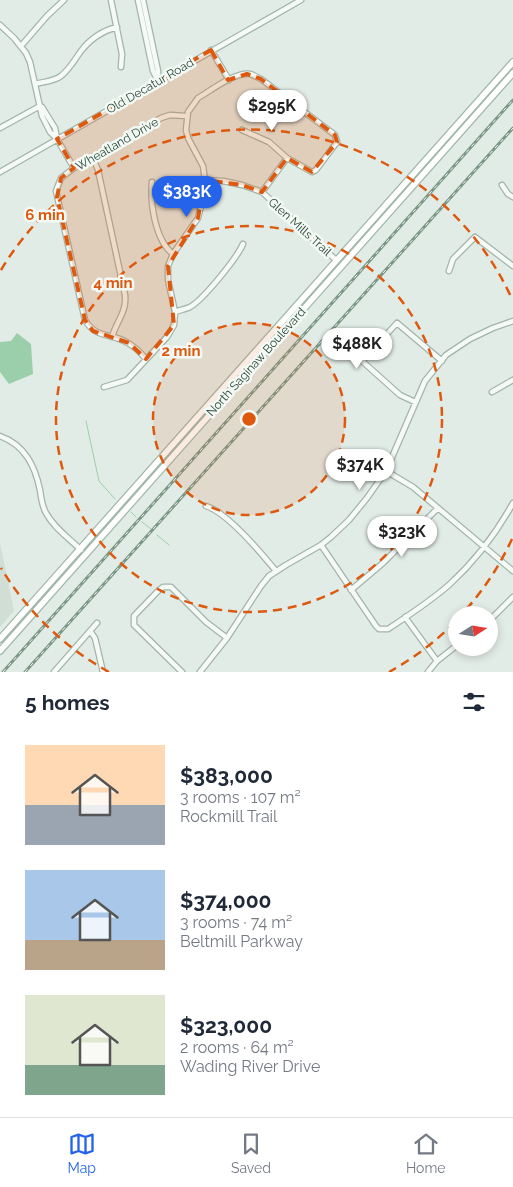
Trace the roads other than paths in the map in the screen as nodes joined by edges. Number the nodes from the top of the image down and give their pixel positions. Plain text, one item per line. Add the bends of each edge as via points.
1 (64, 0) edge
2 (111, 0) edge
3 (138, 0) edge
4 (143, 0) edge
5 (301, 0) edge
6 (0, 25) edge
7 (116, 27) junction
8 (21, 46) junction
9 (212, 50) junction
10 (513, 62) edge
11 (121, 67) dead end
12 (513, 73) edge
13 (228, 80) junction
14 (158, 81) junction
15 (35, 84) junction
16 (40, 106) junction
17 (186, 116) junction
18 (0, 121) edge
19 (2, 127) edge
20 (242, 130) dead end
21 (57, 139) junction
22 (93, 158) junction
23 (288, 158) junction
24 (74, 168) junction
25 (0, 172) edge
26 (205, 180) junction
27 (152, 182) dead end
28 (502, 185) dead end
29 (262, 192) junction
30 (513, 197) edge
31 (243, 244) dead end
32 (173, 254) junction
33 (336, 260) junction
34 (513, 266) edge
35 (449, 271) dead end
36 (175, 312) junction
37 (513, 321) edge
38 (112, 337) junction
39 (146, 358) junction
40 (442, 361) junction
41 (513, 380) edge
42 (104, 387) dead end
43 (492, 392) dead end
44 (416, 402) junction
45 (0, 436) edge
46 (386, 471) junction
47 (513, 503) edge
48 (206, 506) dead end
49 (438, 508) junction
50 (321, 545) junction
51 (483, 546) junction
52 (80, 549) junction
53 (86, 554) junction
54 (276, 571) junction
55 (513, 571) edge
56 (351, 590) junction
57 (513, 597) edge
58 (498, 612) edge
59 (405, 617) junction
60 (97, 623) dead end
61 (90, 631) junction
62 (227, 638) junction
63 (0, 639) edge
64 (0, 651) edge
65 (448, 652) edge
66 (437, 661) junction
67 (54, 672) edge
68 (103, 672) edge
69 (182, 672) edge
70 (200, 672) edge
71 (428, 672) edge

1 - 8 street
2 - 7 street
3 - 14 street
4 - 14 street
5 - 9 street, Old Decatur Road
6 - 8 street
7 - 11 street via 122,54
7 - 15 street via 94,38 62,76
8 - 15 street via 30,62
9 - 13 street
9 - 14 street, Old Decatur Road
10 - 33 main road, North Saginaw Boulevard
12 - 53 main road, North Saginaw Boulevard
13 - 17 street via 198,98
13 - 23 street via 247,74 261,79 335,135 337,142 312,172
14 - 21 street, Old Decatur Road
15 - 16 street
16 - 19 street
16 - 21 street via 55,128
17 - 22 street, Wheatland Drive via 161,118
17 - 26 street via 188,138 203,166
18 - 19 street
20 - 23 street via 269,142
21 - 24 street
21 - 25 street, Old Decatur Road
22 - 24 street, Wheatland Drive
22 - 38 street via 125,295 126,307
23 - 29 street
24 - 38 street, Wheatland Drive via 59,181 57,197 83,314 93,331
26 - 29 street, Glen Mills Trail via 223,180
26 - 32 street via 198,218
27 - 32 street via 151,195 158,231
28 - 30 street
29 - 33 street, Glen Mills Trail
31 - 36 street via 235,260 199,299 189,308
32 - 36 street via 167,273
33 - 52 main road, North Saginaw Boulevard
34 - 35 street via 474,237 453,260
36 - 39 street via 171,331
37 - 40 street via 470,339
38 - 39 street, Wheatland Drive via 129,343
39 - 42 street via 127,380
40 - 44 street via 425,382
40 - 44 street via 396,323 362,361 400,395
41 - 43 street
44 - 46 street
45 - 52 street via 25,453 36,473 47,515
46 - 49 street via 413,487
46 - 50 street via 348,520
47 - 51 street
48 - 54 street via 218,511
49 - 51 street
49 - 56 street
50 - 54 street
50 - 56 street
51 - 55 street
51 - 59 street via 448,586
52 - 53 street
52 - 63 main road, North Saginaw Boulevard
53 - 64 main road, North Saginaw Boulevard
54 - 62 street via 261,586
56 - 59 street via 379,629 388,629
57 - 58 street
59 - 66 street
60 - 61 street
61 - 67 street
61 - 68 street via 95,638
62 - 69 street via 171,588 159,590 134,616 134,625
62 - 70 street
65 - 66 street
66 - 71 street

